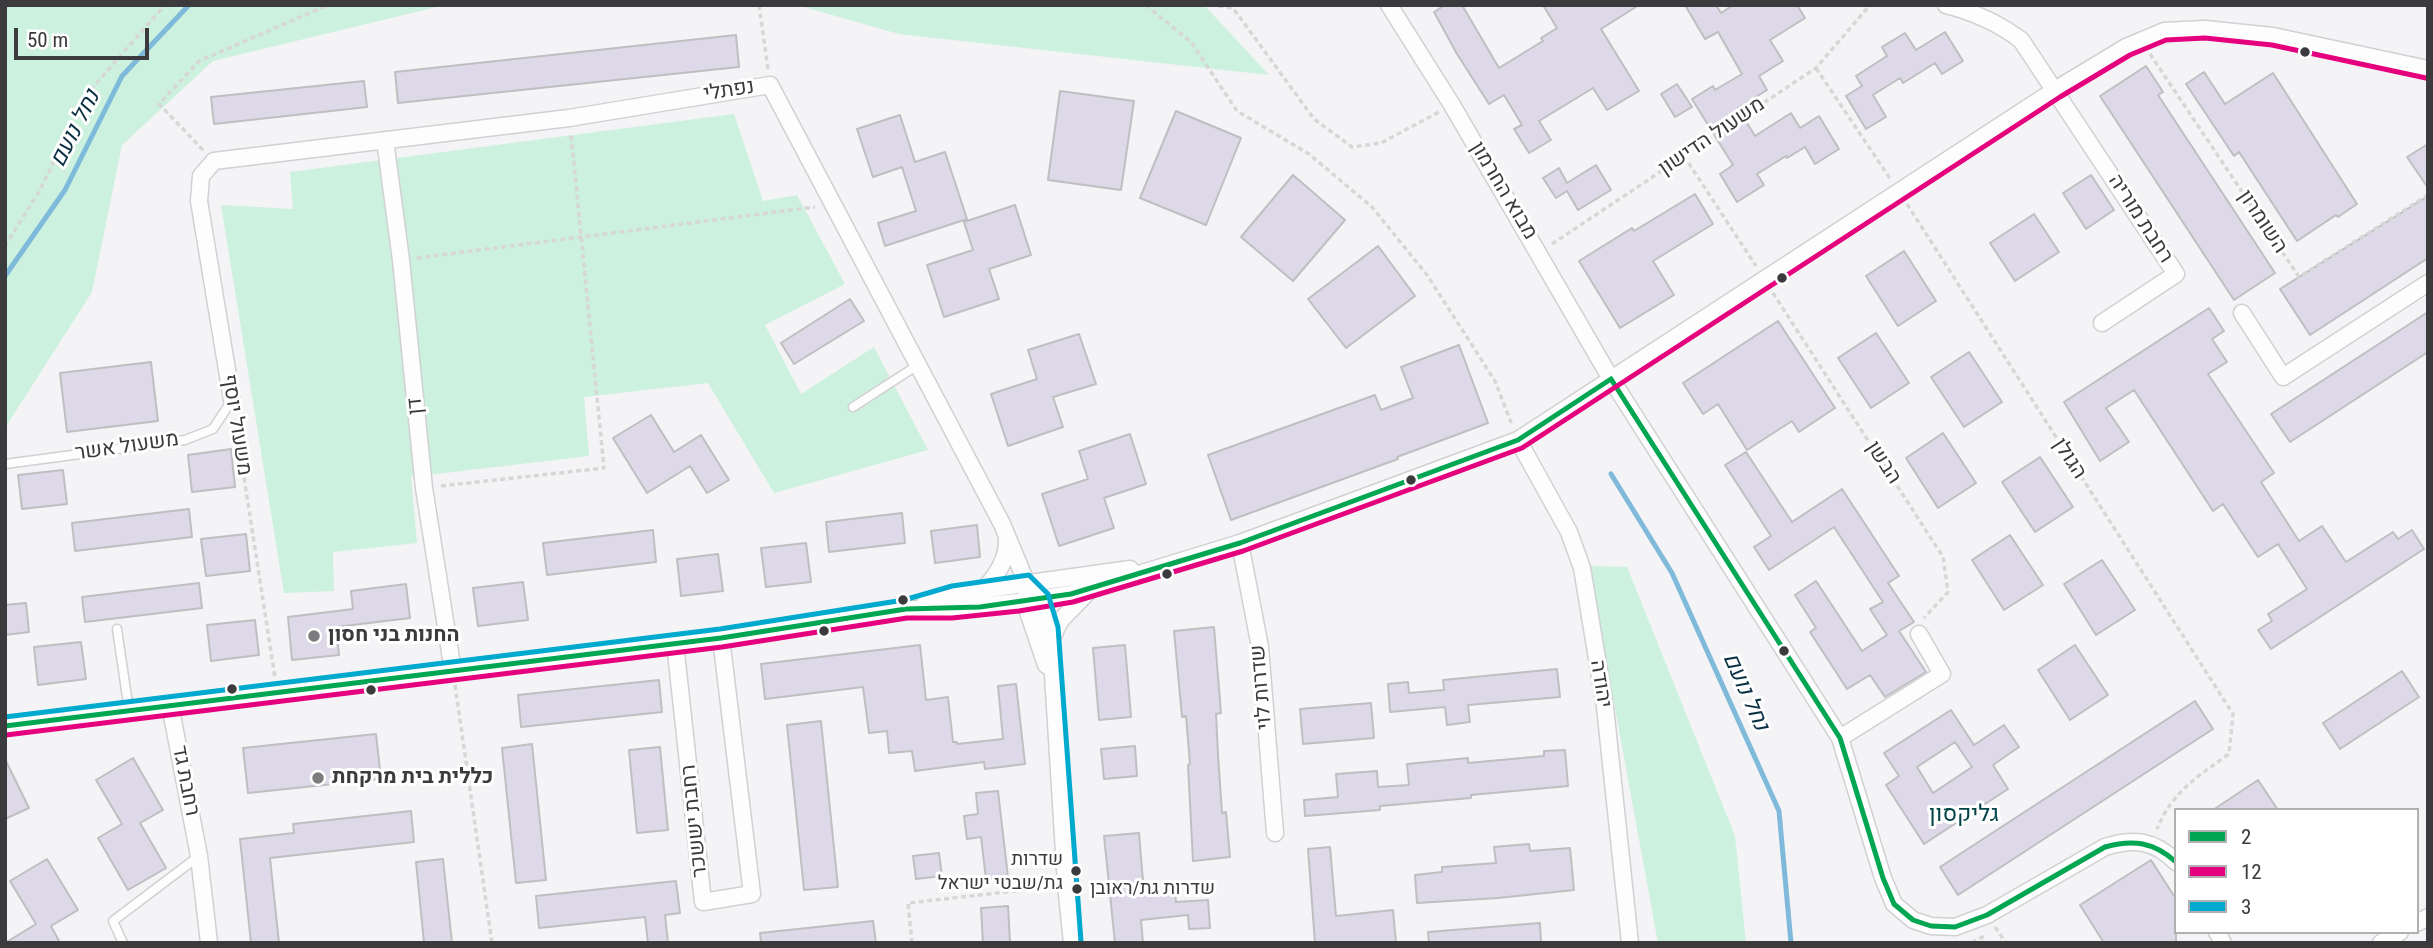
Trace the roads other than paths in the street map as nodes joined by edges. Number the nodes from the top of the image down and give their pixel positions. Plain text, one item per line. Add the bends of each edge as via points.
1 (1388, 5) edge
2 (1945, 5) edge
3 (2428, 69) edge
4 (2056, 90) junction
5 (385, 140) junction
6 (214, 161) joint
7 (2428, 283) edge
8 (2242, 313) dead end
9 (2102, 323) dead end
10 (918, 365) junction
11 (1611, 379) junction
12 (232, 400) joint
13 (853, 407) dead end
14 (1518, 440) junction
15 (5, 464) edge
16 (1006, 533) junction
17 (1240, 544) junction
18 (1174, 563) junction
19 (1027, 584) junction
20 (1093, 588) junction
21 (984, 589) junction
22 (1034, 600) junction
23 (906, 609) junction
24 (117, 629) dead end
25 (1919, 634) road end
26 (721, 638) junction
27 (1051, 642) junction
28 (675, 643) junction
29 (453, 671) junction
30 (1053, 688) junction
31 (170, 705) junction
32 (130, 711) junction
33 (5, 726) edge
34 (1840, 738) junction
35 (1275, 833) dead end
36 (199, 856) junction
37 (2174, 861) edge
38 (2397, 934) edge
39 (123, 943) edge
40 (209, 943) edge
41 (1072, 943) edge
42 (1630, 943) edge
43 (2381, 943) edge

1 - 11 street, מבוא החרמון via 1452,105
2 - 4 street via 2002,25 2021,40
3 - 4 street via 2273,36 2205,29 2164,31 2126,47
4 - 9 street, רחבת מוריה via 2176,274
4 - 11 street
5 - 6 street, נפתלי
5 - 10 street, נפתלי via 569,118 771,85
5 - 29 street, דן via 424,488
6 - 12 street, משעול יוסף via 201,176 199,201
7 - 8 street via 2283,377
10 - 13 lane
10 - 16 street, נפתלי
11 - 14 street
11 - 34 street, מבוא החרמון
12 - 15 lane, משעול אשר via 213,429 185,440
14 - 17 street
14 - 42 street, יהודה via 1559,512 1582,568 1605,707
16 - 19 street, נפתלי
16 - 21 street via 1001,567
17 - 18 street
17 - 35 street, שדרות לוי via 1260,647
18 - 19 street
18 - 20 street
19 - 21 street
19 - 22 street
20 - 22 street
20 - 27 street via 1059,621
21 - 23 street
22 - 23 street
22 - 27 street
22 - 30 street
23 - 26 street
24 - 32 lane
25 - 34 street via 1942,674
26 - 28 street
26 - 28 street, רחבת יששכר via 752,894 703,902
27 - 30 street
28 - 29 street
29 - 31 street
30 - 41 street
31 - 32 street
31 - 36 street, רחבת גד
32 - 33 street
34 - 37 street, מבוא החרמון via 1883,878 1894,904 1913,920 1955,927 1987,915 2105,847 2122,842 2151,844
36 - 39 lane via 113,921
36 - 40 street, רחבת גד
38 - 43 street

